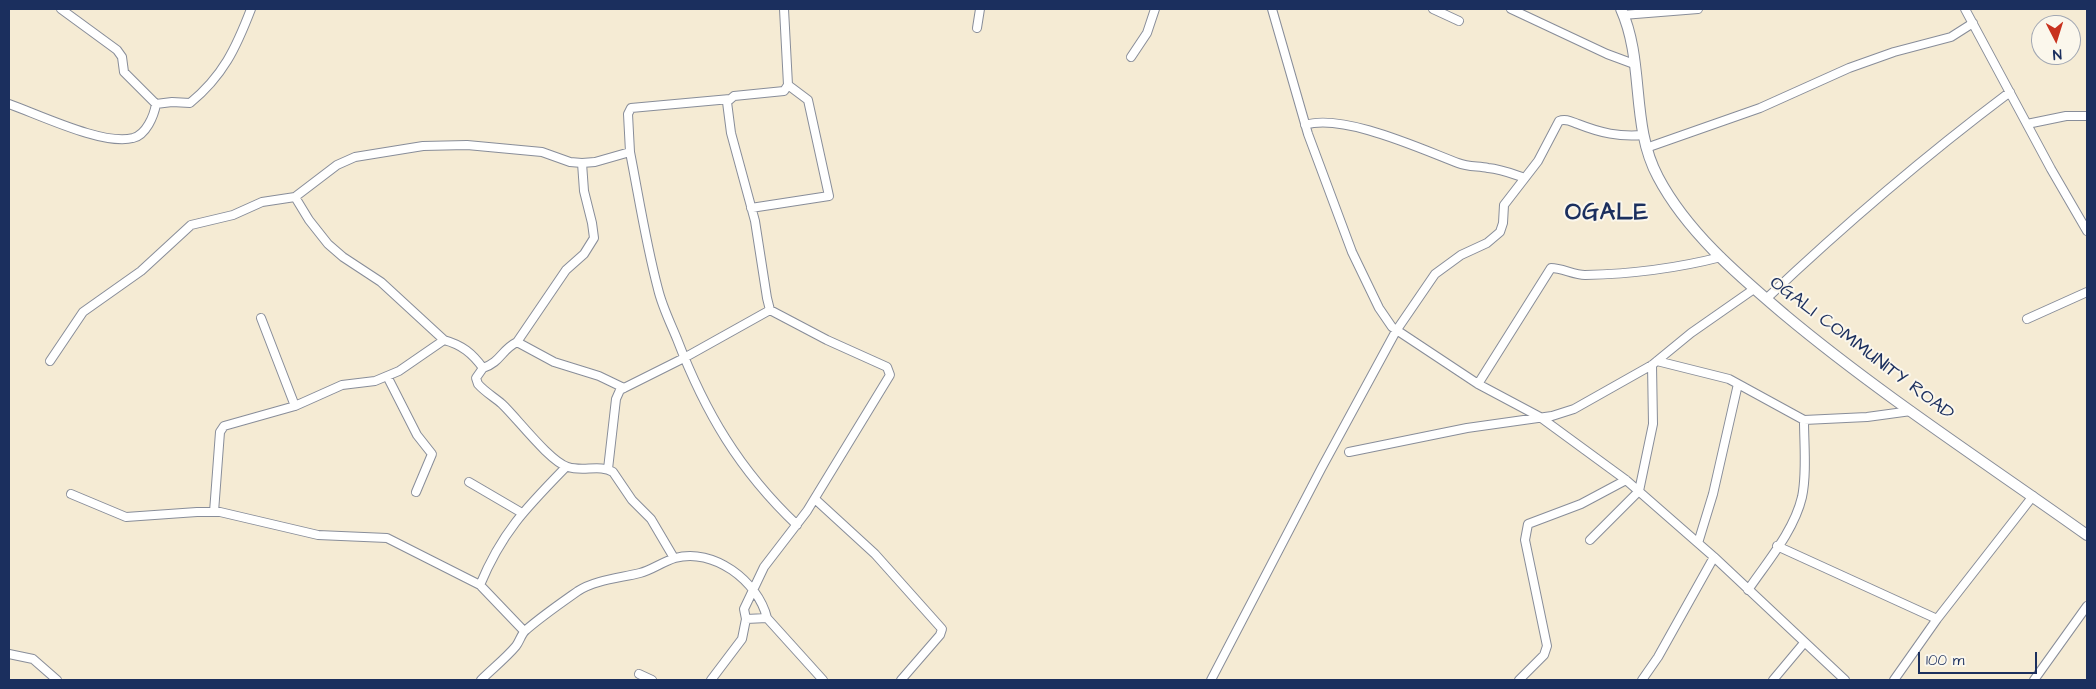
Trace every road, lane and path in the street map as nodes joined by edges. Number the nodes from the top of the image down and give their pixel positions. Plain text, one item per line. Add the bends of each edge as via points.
1 (60, 9) edge
2 (251, 9) edge
3 (784, 9) edge
4 (980, 9) edge
5 (1155, 9) edge
6 (1272, 9) edge
7 (1433, 9) edge
8 (1511, 9) edge
9 (1698, 9) edge
10 (1965, 9) edge
11 (1622, 12) edge
12 (1460, 21) dead end
13 (1973, 23) junction
14 (977, 28) dead end
15 (1131, 57) dead end
16 (1634, 64) junction
17 (788, 86) junction
18 (2010, 92) junction
19 (730, 98) junction
20 (9, 104) edge
21 (156, 104) junction
22 (2087, 116) edge
23 (1305, 124) junction
24 (2027, 124) junction
25 (1643, 135) junction
26 (1646, 148) junction
27 (630, 152) junction
28 (582, 163) junction
29 (1525, 178) junction
30 (295, 197) junction
31 (751, 208) junction
32 (2087, 231) edge
33 (1721, 257) junction
34 (1754, 289) junction
35 (2087, 292) edge
36 (1766, 299) junction
37 (770, 310) junction
38 (261, 318) dead end
39 (2027, 319) dead end
40 (1396, 331) junction
41 (444, 340) junction
42 (516, 342) junction
43 (684, 358) junction
44 (50, 361) dead end
45 (1654, 363) junction
46 (483, 368) junction
47 (387, 376) junction
48 (1478, 384) junction
49 (1738, 384) junction
50 (624, 388) junction
51 (295, 406) junction
52 (1911, 411) junction
53 (1540, 417) junction
54 (1804, 420) junction
55 (1349, 452) dead end
56 (566, 467) junction
57 (608, 469) junction
58 (1626, 480) junction
59 (469, 482) dead end
60 (1639, 490) junction
61 (416, 492) dead end
62 (71, 494) dead end
63 (2032, 496) junction
64 (815, 499) junction
65 (214, 512) junction
66 (522, 513) junction
67 (797, 524) junction
68 (2087, 535) edge
69 (1590, 540) dead end
70 (1698, 543) junction
71 (1777, 546) junction
72 (1714, 557) junction
73 (674, 558) junction
74 (480, 585) junction
75 (754, 589) junction
76 (1748, 590) junction
77 (2087, 606) edge
78 (767, 618) junction
79 (746, 619) junction
80 (1937, 619) junction
81 (524, 631) junction
82 (1804, 643) junction
83 (9, 654) edge
84 (639, 674) dead end
85 (57, 680) edge
86 (480, 680) edge
87 (652, 680) edge
88 (711, 680) edge
89 (823, 680) edge
90 (901, 680) edge
91 (1211, 680) edge
92 (1519, 680) edge
93 (1642, 680) edge
94 (1773, 680) edge
95 (1845, 680) edge
96 (1894, 680) edge
97 (2034, 680) edge

1 - 21 street via 117,50 122,57 124,72
2 - 21 street via 229,61 199,95 190,104
3 - 17 street
4 - 14 street
5 - 15 street via 1147,33
6 - 23 street
7 - 12 street
8 - 16 street
9 - 11 street
10 - 13 street
11 - 16 street, OGALI COMMUNITY ROAD
13 - 18 street
13 - 26 street via 1951,37 1862,63 1760,108
16 - 25 street, OGALI COMMUNITY ROAD
17 - 19 street via 774,94
17 - 31 street via 808,100 829,196
18 - 24 street
18 - 36 street via 1825,243
19 - 27 street via 631,108 628,114
19 - 31 street via 727,102 731,132
20 - 21 street via 90,135 128,139 144,130
22 - 24 street via 2066,116
23 - 29 street via 1322,121 1354,128 1432,151 1470,167 1489,168
23 - 40 street via 1352,252 1379,308
24 - 32 street
25 - 26 street, OGALI COMMUNITY ROAD
25 - 29 street via 1601,133 1564,119 1559,121 1538,162
26 - 33 street, OGALI COMMUNITY ROAD via 1659,179 1679,210
27 - 28 street
27 - 43 street via 658,290
28 - 30 street via 542,152 507,148 424,146 355,157 330,170
28 - 42 street via 594,238 584,254 566,270
29 - 40 street via 1504,205 1500,232 1435,274
30 - 41 street via 328,244 343,258 382,282
30 - 44 street via 262,202 233,215 191,225 141,271 83,312
31 - 37 street
33 - 34 street, OGALI COMMUNITY ROAD
33 - 48 street via 1599,274 1578,274 1551,268
34 - 36 street, OGALI COMMUNITY ROAD
34 - 45 street
35 - 39 street
36 - 52 street, OGALI COMMUNITY ROAD
37 - 43 street
37 - 64 street via 887,367 889,371 886,382
38 - 51 street
40 - 48 street
40 - 91 street
41 - 46 street via 464,347
41 - 47 street
42 - 46 street via 493,365
42 - 50 street via 554,362 599,376
43 - 50 street
43 - 67 street via 724,438 758,484
45 - 49 street via 1716,375
45 - 53 street via 1582,406 1562,414
45 - 60 street via 1653,424
46 - 56 street via 476,378 478,384
47 - 51 street via 368,383 342,385
47 - 61 street via 417,435 432,454
48 - 53 street
49 - 54 street
49 - 70 street via 1713,494
50 - 57 street via 616,399
51 - 65 street via 221,429
52 - 54 street via 1850,419
52 - 63 street, OGALI COMMUNITY ROAD
53 - 55 street
53 - 58 street
54 - 71 street via 1802,495
56 - 57 street via 585,471
56 - 66 street
57 - 73 street via 651,519
58 - 60 street
58 - 92 street via 1581,504 1528,524 1525,540 1547,646 1544,655
59 - 66 street
60 - 69 street
60 - 70 street
62 - 65 street via 126,517
63 - 68 street, OGALI COMMUNITY ROAD
63 - 80 street
64 - 67 street
64 - 90 street via 875,554 942,629
65 - 74 street via 318,534 381,537
66 - 74 street via 493,554
67 - 75 street via 764,567
70 - 72 street
71 - 76 street
71 - 80 street
72 - 76 street
72 - 93 street
73 - 75 street via 695,556 722,565
73 - 81 street via 653,569 578,591
74 - 81 street
75 - 78 street via 764,605
75 - 79 street via 744,609
76 - 82 street
77 - 97 street
78 - 79 street
78 - 89 street
79 - 88 street via 742,640
80 - 96 street
81 - 86 street via 511,651
82 - 94 street
82 - 95 street
83 - 85 street via 33,658
84 - 87 street

